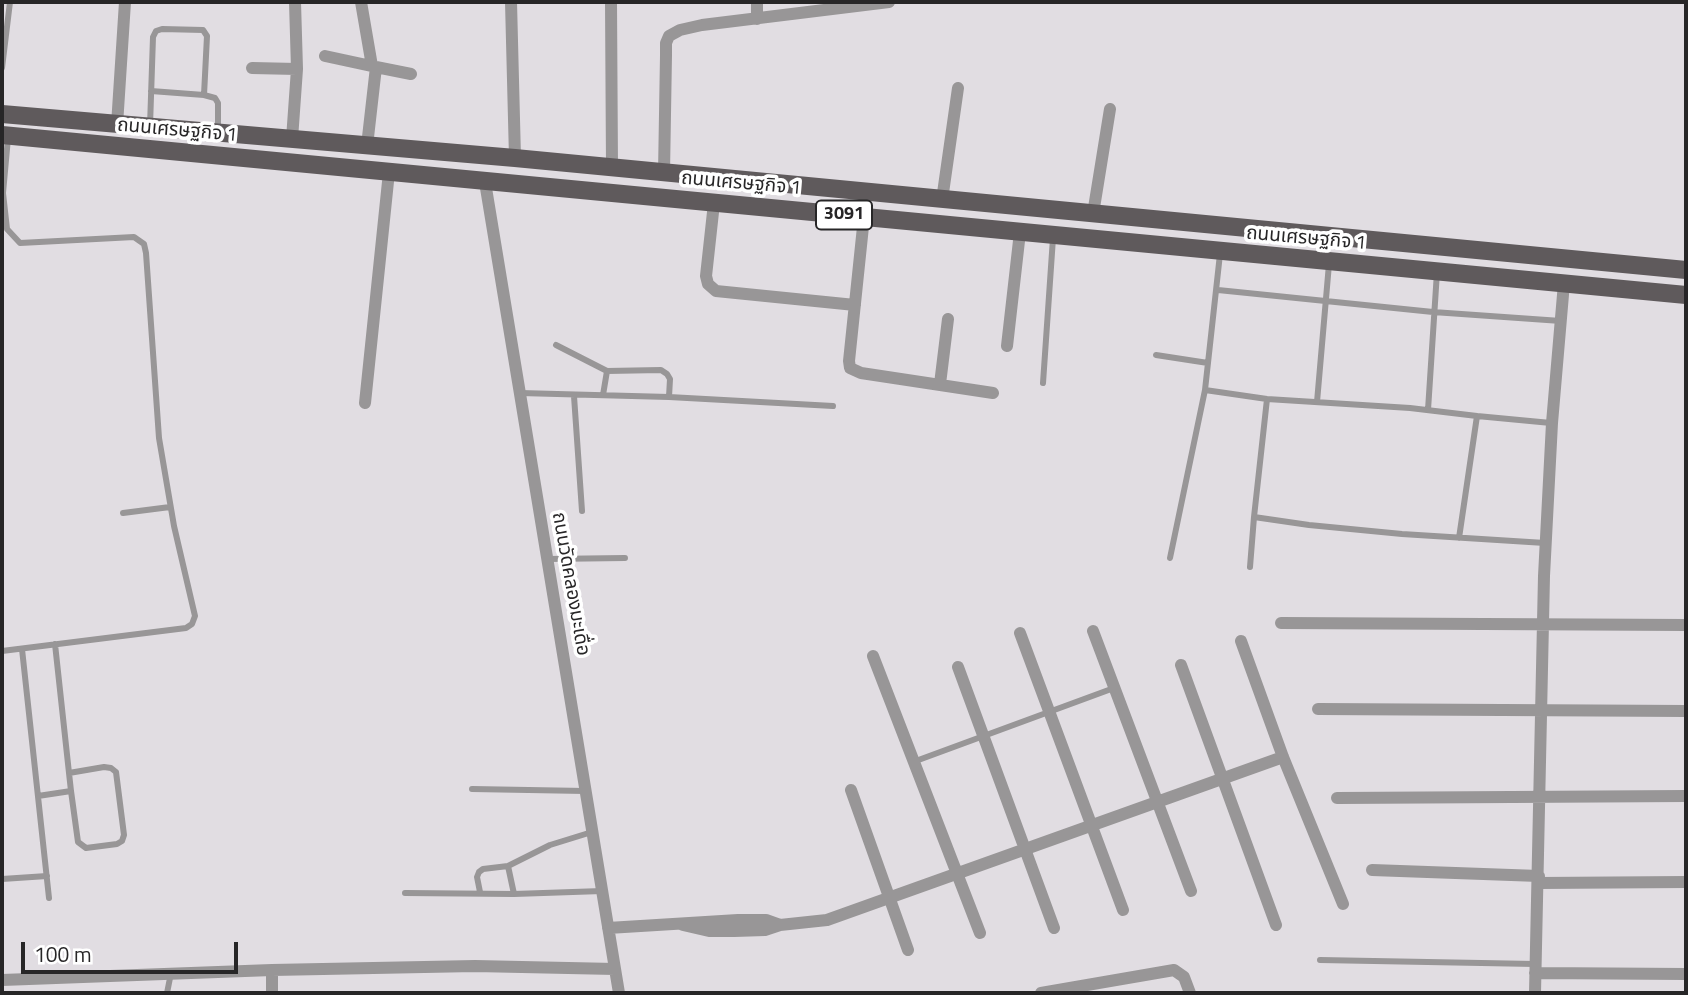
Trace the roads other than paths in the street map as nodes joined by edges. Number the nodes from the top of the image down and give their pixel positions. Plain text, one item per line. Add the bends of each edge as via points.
1 (10, 2) edge
2 (125, 2) edge
3 (295, 2) edge
4 (361, 2) edge
5 (511, 2) edge
6 (611, 2) edge
7 (757, 2) edge
8 (889, 2) edge
9 (757, 19) junction
10 (325, 56) dead end
11 (374, 67) junction
12 (2, 68) edge
13 (252, 68) dead end
14 (297, 69) junction
15 (411, 74) dead end
16 (958, 88) dead end
17 (150, 92) junction
18 (204, 95) junction
19 (1110, 109) dead end
20 (2, 114) edge
21 (117, 125) junction
22 (150, 128) junction
23 (218, 133) junction
24 (5, 135) edge
25 (292, 139) junction
26 (367, 146) junction
27 (515, 158) junction
28 (612, 167) junction
29 (389, 172) junction
30 (664, 173) junction
31 (485, 182) junction
32 (942, 200) junction
33 (714, 202) junction
34 (1093, 214) junction
35 (864, 217) junction
36 (1020, 232) junction
37 (1054, 236) junction
38 (1220, 252) junction
39 (1329, 262) junction
40 (1686, 270) edge
41 (1437, 272) junction
42 (1564, 283) junction
43 (1217, 290) junction
44 (1686, 295) edge
45 (1326, 301) junction
46 (855, 305) junction
47 (1433, 312) junction
48 (948, 318) dead end
49 (1561, 321) junction
50 (556, 345) dead end
51 (1007, 346) dead end
52 (1156, 355) dead end
53 (1208, 363) junction
54 (607, 371) junction
55 (1043, 383) dead end
56 (940, 384) junction
57 (1205, 390) junction
58 (518, 393) junction
59 (993, 393) dead end
60 (603, 395) junction
61 (573, 396) junction
62 (669, 397) junction
63 (1266, 399) junction
64 (1317, 402) junction
65 (365, 403) dead end
66 (833, 406) dead end
67 (1429, 410) junction
68 (1477, 416) junction
69 (1552, 423) junction
70 (170, 507) junction
71 (582, 510) dead end
72 (123, 513) dead end
73 (1254, 517) junction
74 (1460, 538) junction
75 (1546, 543) junction
76 (625, 558) dead end
77 (1170, 558) dead end
78 (546, 559) junction
79 (1250, 567) dead end
80 (1281, 623) dead end
81 (1686, 625) edge
82 (1543, 626) junction
83 (1093, 631) dead end
84 (1020, 633) dead end
85 (1241, 641) dead end
86 (55, 645) junction
87 (22, 649) junction
88 (2, 651) edge
89 (873, 656) dead end
90 (1181, 665) dead end
91 (958, 667) dead end
92 (1114, 688) junction
93 (1318, 709) dead end
94 (1541, 711) junction
95 (1686, 711) edge
96 (1049, 714) junction
97 (984, 738) junction
98 (1283, 757) junction
99 (913, 762) junction
100 (69, 773) junction
101 (1223, 779) junction
102 (472, 789) dead end
103 (851, 790) dead end
104 (585, 791) junction
105 (71, 792) junction
106 (38, 796) junction
107 (1686, 796) edge
108 (1540, 797) junction
109 (1337, 798) dead end
110 (1158, 802) junction
111 (1091, 827) junction
112 (592, 832) junction
113 (1026, 849) junction
114 (508, 866) junction
115 (1372, 870) dead end
116 (957, 874) junction
117 (47, 876) junction
118 (2, 879) edge
119 (1539, 880) junction
120 (1686, 882) edge
121 (602, 891) junction
122 (1191, 891) dead end
123 (480, 892) junction
124 (404, 893) dead end
125 (514, 894) junction
126 (890, 897) junction
127 (49, 898) dead end
128 (1343, 904) dead end
129 (1123, 910) dead end
130 (1276, 925) dead end
131 (608, 928) junction
132 (1054, 928) dead end
133 (980, 933) dead end
134 (908, 950) dead end
135 (1320, 960) dead end
136 (1536, 968) junction
137 (615, 969) junction
138 (272, 970) junction
139 (171, 973) junction
140 (1686, 974) edge
141 (2, 980) edge
142 (167, 993) edge
143 (272, 993) edge
144 (619, 993) edge
145 (1041, 993) edge
146 (1191, 993) edge
147 (1535, 993) edge

1 - 12 lane
2 - 21 street
3 - 14 street
4 - 11 street
5 - 27 street
6 - 28 street
7 - 9 street
8 - 9 street
9 - 30 street via 702,25 670,36 666,43
10 - 11 street
11 - 15 street
11 - 26 street
13 - 14 street
14 - 25 street
16 - 32 street
17 - 18 lane
17 - 18 lane via 156,31 203,30 207,36
17 - 22 lane
18 - 23 lane via 215,97 218,103
19 - 34 street
20 - 21 main road, ถนนเศรษฐกิจ 1 / 3091
21 - 22 main road, ถนนเศรษฐกิจ 1 / 3091
22 - 23 main road, ถนนเศรษฐกิจ 1 / 3091
23 - 25 main road, ถนนเศรษฐกิจ 1 / 3091
24 - 29 main road, ถนนเศรษฐกิจ 1 / 3091
24 - 70 lane via 3,193 8,229 20,243 134,237 144,244 159,438
25 - 26 main road, ถนนเศรษฐกิจ 1 / 3091
26 - 27 main road, ถนนเศรษฐกิจ 1 / 3091
27 - 28 main road, ถนนเศรษฐกิจ 1 / 3091
28 - 30 main road, ถนนเศรษฐกิจ 1 / 3091
29 - 31 main road, ถนนเศรษฐกิจ 1 / 3091
29 - 65 street
30 - 32 main road, ถนนเศรษฐกิจ 1 / 3091
31 - 33 main road, ถนนเศรษฐกิจ 1 / 3091
31 - 58 street, ถนนวัดคลองมะเดื่อ
32 - 34 main road, ถนนเศรษฐกิจ 1 / 3091
33 - 35 main road, ถนนเศรษฐกิจ 1 / 3091
33 - 46 street via 705,276 716,291
34 - 40 main road, ถนนเศรษฐกิจ 1 / 3091
35 - 36 main road, ถนนเศรษฐกิจ 1 / 3091
35 - 46 street
36 - 37 main road, ถนนเศรษฐกิจ 1 / 3091
36 - 51 street
37 - 38 main road, ถนนเศรษฐกิจ 1 / 3091
37 - 55 lane
38 - 39 main road, ถนนเศรษฐกิจ 1 / 3091
38 - 43 lane
39 - 41 main road, ถนนเศรษฐกิจ 1 / 3091
39 - 45 lane
41 - 42 main road, ถนนเศรษฐกิจ 1 / 3091
41 - 47 lane
42 - 44 main road, ถนนเศรษฐกิจ 1 / 3091
42 - 49 street
43 - 45 lane
43 - 53 lane
45 - 47 lane
45 - 64 lane
46 - 56 street via 850,368
47 - 49 lane
47 - 67 lane
48 - 56 street
49 - 69 street
50 - 54 lane
52 - 53 lane
53 - 57 lane
54 - 60 lane
54 - 62 lane via 661,370 670,379
56 - 59 street
57 - 63 lane
57 - 77 lane
58 - 61 lane
58 - 78 street, ถนนวัดคลองมะเดื่อ
60 - 61 lane
60 - 62 lane
61 - 71 lane
62 - 66 lane
63 - 64 lane
63 - 73 lane
64 - 67 lane
67 - 68 lane
68 - 69 lane
68 - 74 lane
69 - 75 street
70 - 72 lane
70 - 86 lane via 195,616 192,624 161,633
73 - 74 lane
73 - 79 lane
74 - 75 lane
75 - 82 street
76 - 78 lane
78 - 104 street, ถนนวัดคลองมะเดื่อ
80 - 82 street
81 - 82 street
82 - 94 street
83 - 92 street
84 - 96 street
85 - 98 street
86 - 87 lane
86 - 100 lane
87 - 88 lane
87 - 106 lane
89 - 99 street
90 - 101 street
91 - 97 street
92 - 96 lane
92 - 110 street
93 - 94 street
94 - 95 street
94 - 108 street
96 - 97 lane
96 - 111 street
97 - 99 lane
97 - 113 street
98 - 101 street
98 - 128 street
99 - 116 street
100 - 105 lane
100 - 105 lane via 104,767 116,772 122,841 81,846
101 - 110 street
101 - 130 street
102 - 104 lane
103 - 126 street
104 - 112 street, ถนนวัดคลองมะเดื่อ
105 - 106 lane
106 - 117 lane
107 - 108 street
108 - 109 street
108 - 119 street
110 - 111 street
110 - 122 street
111 - 113 street
111 - 129 street
112 - 114 lane via 550,845
112 - 121 street, ถนนวัดคลองมะเดื่อ
113 - 116 street
113 - 132 street
114 - 123 lane via 479,872
114 - 125 lane
115 - 119 street
116 - 126 street
116 - 133 street
117 - 118 lane
117 - 127 lane
119 - 120 street
119 - 136 street
121 - 125 lane
121 - 131 street, ถนนวัดคลองมะเดื่อ
123 - 124 lane
123 - 125 lane
126 - 131 street via 827,920 765,930 709,931 683,925
126 - 134 street
131 - 137 street, ถนนวัดคลองมะเดื่อ
135 - 136 lane
136 - 140 street
136 - 147 street
137 - 138 street
137 - 144 street, ถนนวัดคลองมะเดื่อ
138 - 139 street
138 - 143 street
139 - 141 street
139 - 142 lane
145 - 146 street via 1174,971 1184,977

